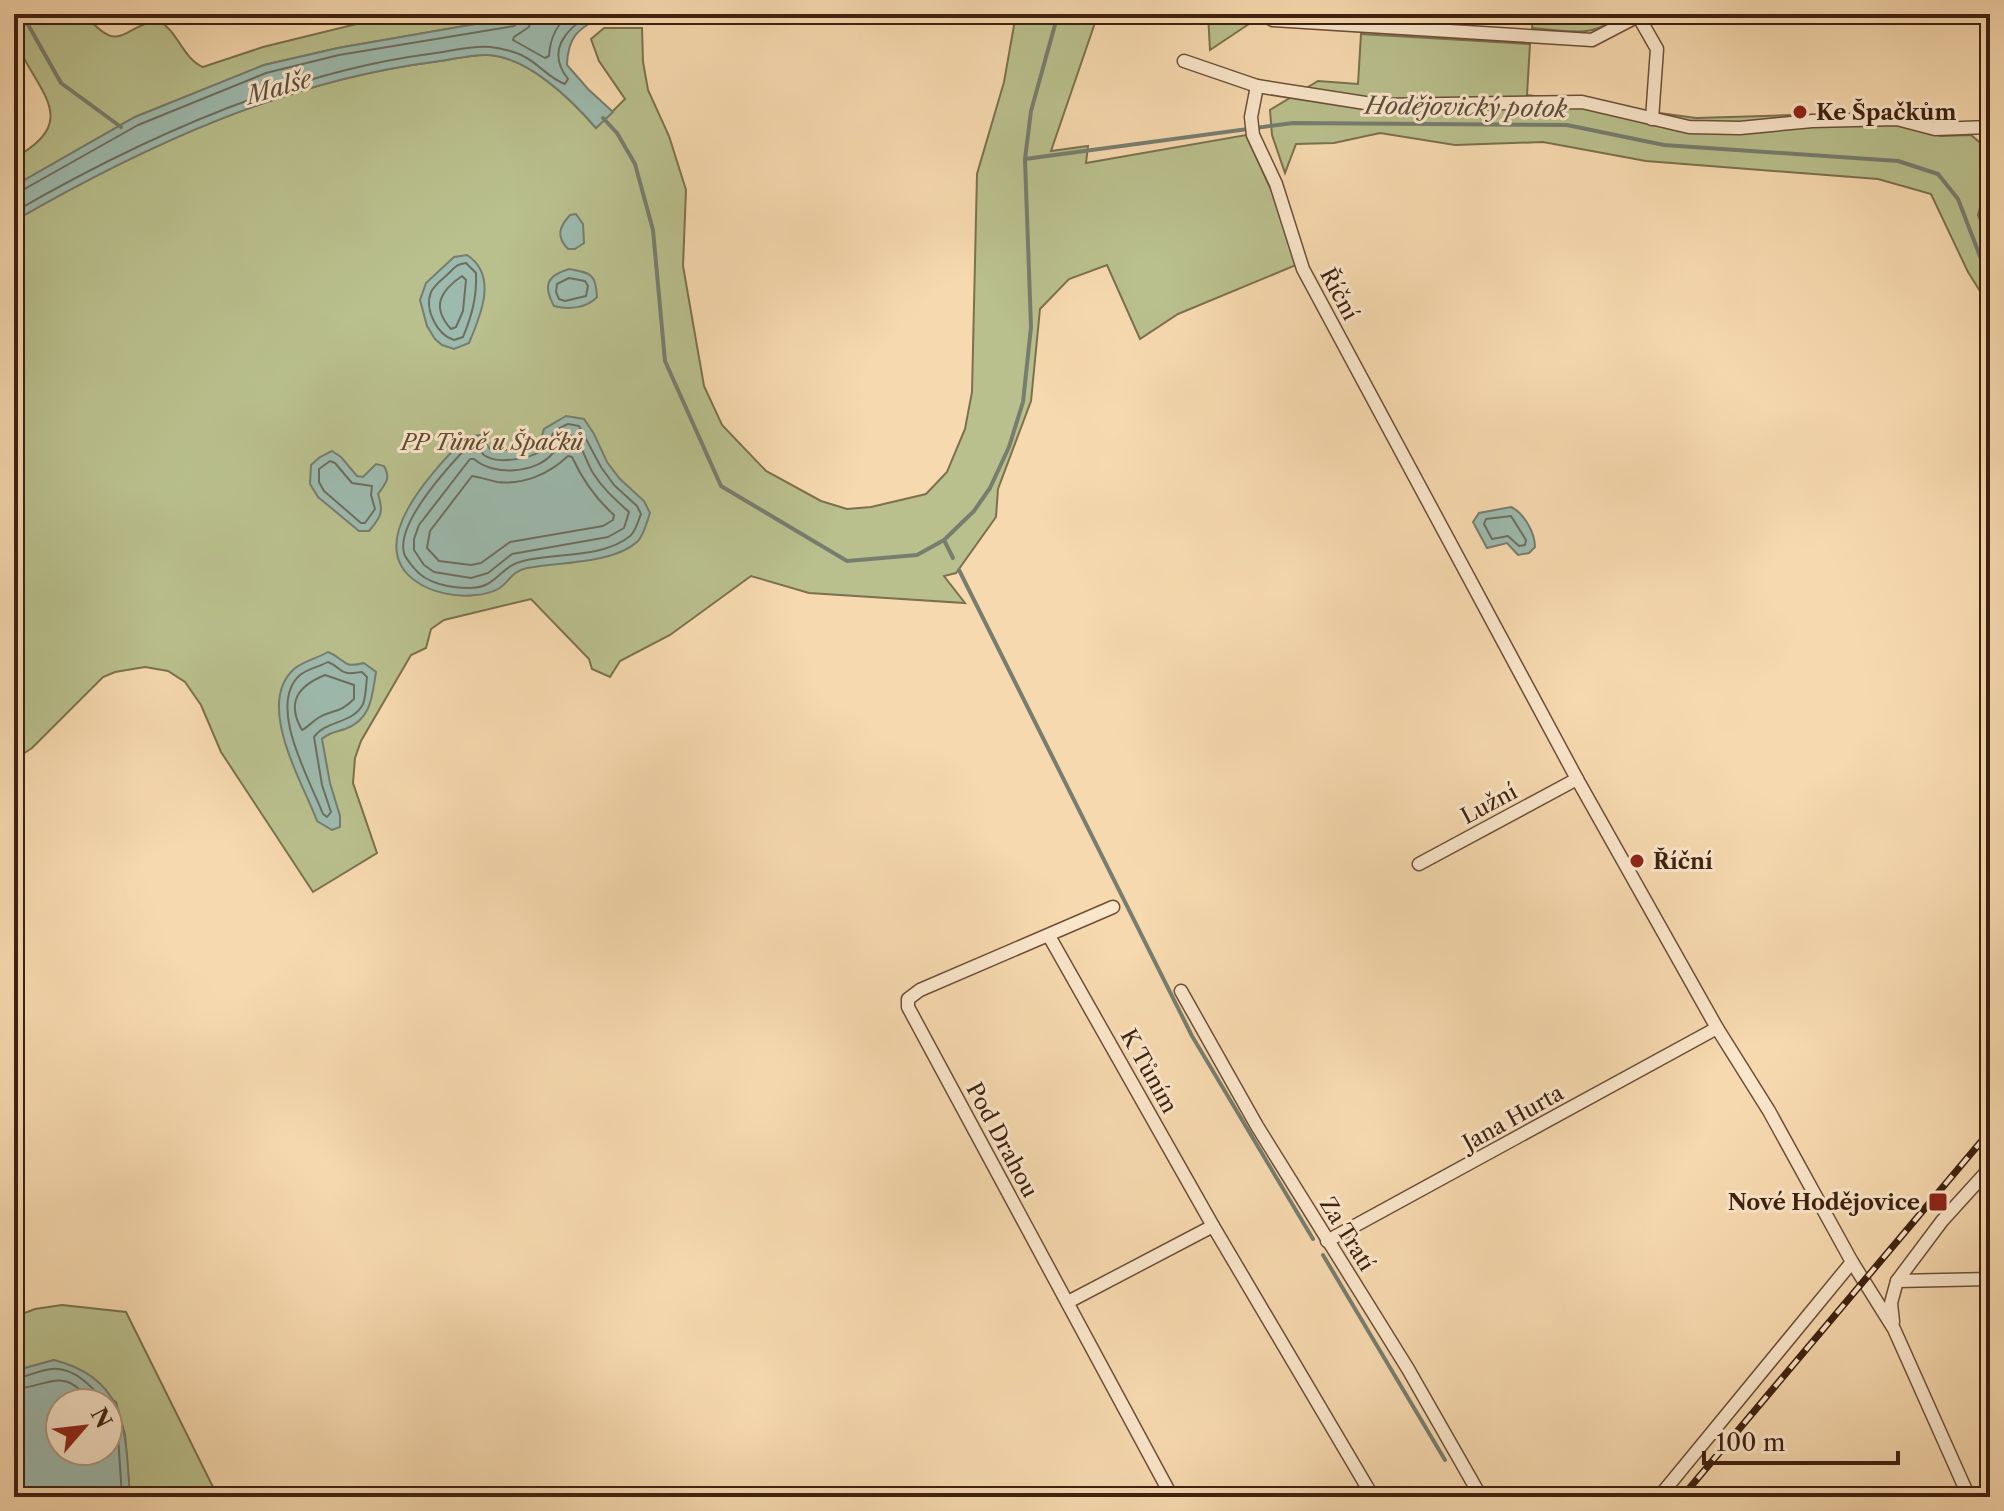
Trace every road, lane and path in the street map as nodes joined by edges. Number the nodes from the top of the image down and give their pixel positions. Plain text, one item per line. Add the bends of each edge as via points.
1 (1263, 14) edge
2 (1638, 15) edge
3 (1184, 61) dead end
4 (1257, 86) junction
5 (1652, 119) junction
6 (1990, 127) edge
7 (1577, 779) junction
8 (1419, 864) dead end
9 (1113, 907) dead end
10 (1049, 936) junction
11 (1181, 991) dead end
12 (1717, 1028) junction
13 (1990, 1168) edge
14 (1213, 1226) junction
15 (1327, 1241) junction
16 (1852, 1262) junction
17 (1990, 1279) edge
18 (1897, 1281) junction
19 (1068, 1302) junction
20 (1894, 1329) junction
21 (1172, 1497) edge
22 (1373, 1497) edge
23 (1481, 1497) edge
24 (1659, 1497) edge
25 (1969, 1497) edge

1 - 2 street via 1273,20 1592,40
2 - 5 street via 1657,49
3 - 4 street
4 - 5 street via 1378,105 1582,102
4 - 7 street, Říční via 1253,135 1276,184 1303,269
5 - 6 street via 1689,127 1897,119 1935,129
7 - 8 street, Lužní
7 - 12 street, Říční
9 - 10 street, Pod Drahou
10 - 14 street, K Tůním
10 - 19 street, Pod Drahou via 920,990 908,999 908,1007
11 - 15 street, Za Tratí
12 - 15 street, Jana Hurta
12 - 16 street, Říční
13 - 18 street
14 - 19 street
14 - 22 street, K Tůním
15 - 23 street, Za Tratí
16 - 20 street, Říční
16 - 24 street
17 - 18 street
18 - 20 street via 1891,1303
19 - 21 street, Pod Drahou
20 - 25 street, Říční

